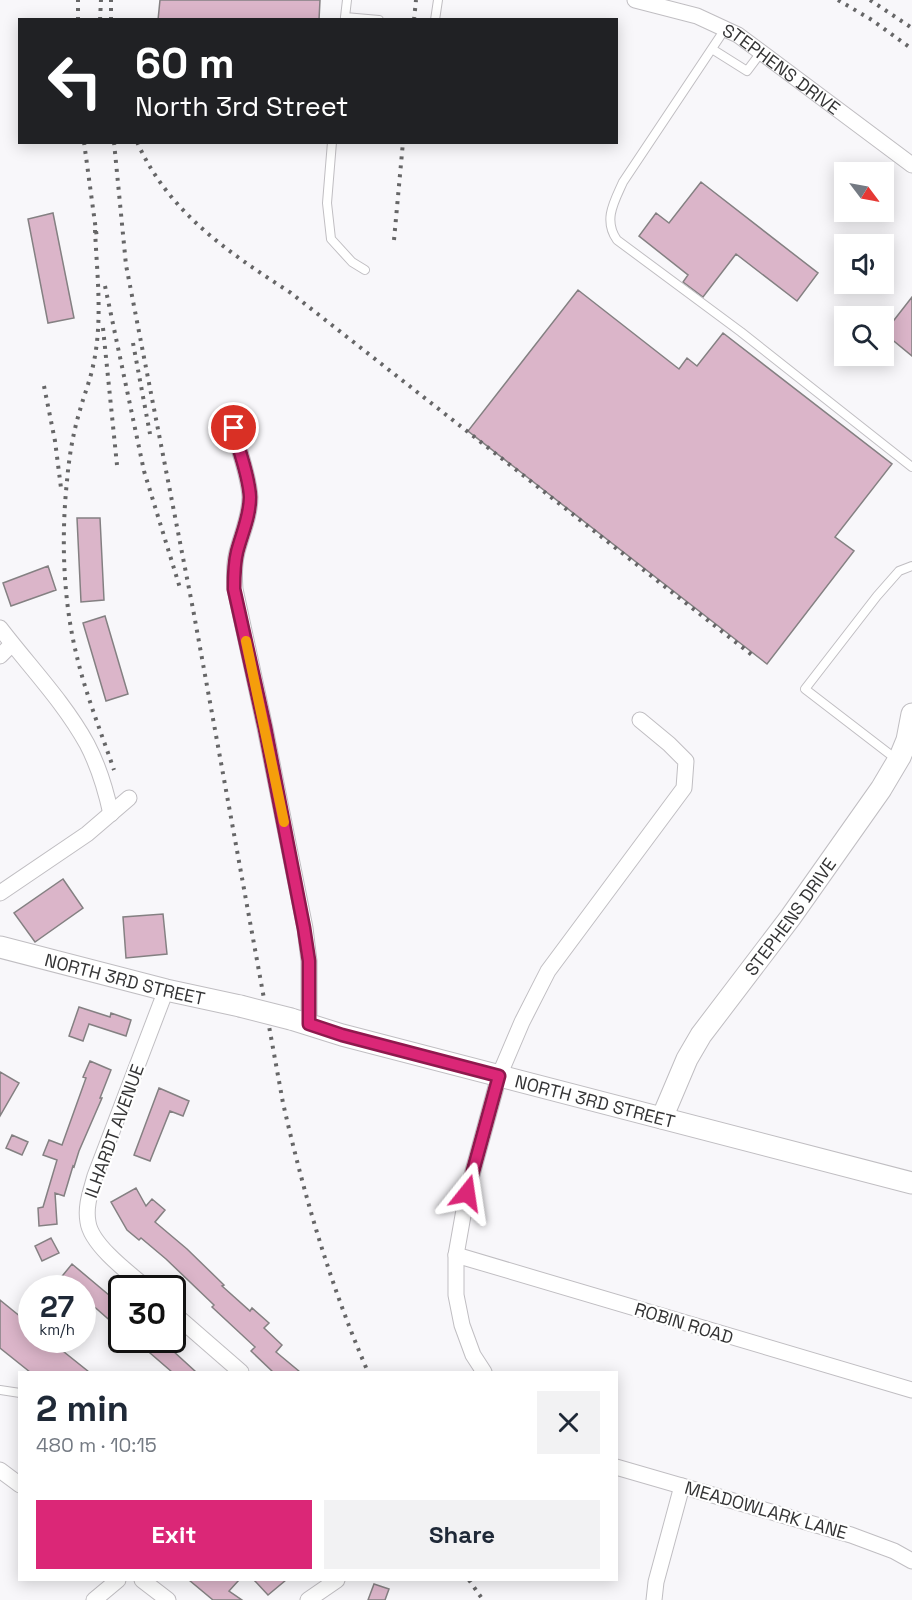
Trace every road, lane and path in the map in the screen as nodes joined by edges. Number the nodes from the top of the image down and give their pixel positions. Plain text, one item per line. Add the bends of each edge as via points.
1 (347, 0) edge
2 (438, 0) edge
3 (635, 0) edge
4 (345, 18) edge
5 (435, 18) edge
6 (725, 29) junction
7 (712, 49) junction
8 (762, 51) junction
9 (332, 144) edge
10 (912, 165) edge
11 (365, 270) dead end
12 (234, 428) dead end
13 (912, 467) edge
14 (912, 566) edge
15 (0, 628) edge
16 (12, 644) junction
17 (0, 656) edge
18 (912, 714) edge
19 (640, 720) dead end
20 (898, 760) junction
21 (129, 798) dead end
22 (111, 814) junction
23 (0, 893) edge
24 (0, 947) edge
25 (166, 990) junction
26 (300, 1021) junction
27 (499, 1076) junction
28 (662, 1118) junction
29 (912, 1183) edge
30 (456, 1255) junction
31 (133, 1275) edge
32 (186, 1324) edge
33 (240, 1371) edge
34 (483, 1371) edge
35 (0, 1390) edge
36 (912, 1390) edge
37 (18, 1393) edge
38 (618, 1468) edge
39 (0, 1470) edge
40 (18, 1484) edge
41 (682, 1486) junction
42 (912, 1561) edge
43 (117, 1581) edge
44 (143, 1581) edge
45 (336, 1581) edge
46 (94, 1600) edge
47 (168, 1600) edge
48 (308, 1600) edge
49 (654, 1600) edge

1 - 4 lane
2 - 5 lane
3 - 6 street, STEPHENS DRIVE via 697,16
6 - 7 lane
6 - 8 street, STEPHENS DRIVE
7 - 8 lane via 747,71
7 - 13 lane via 623,182 611,208 611,232
8 - 10 street, STEPHENS DRIVE
9 - 11 lane via 327,203 331,239
12 - 26 street via 250,497 234,565 234,589 304,928 309,961
14 - 20 lane via 898,570 805,690
15 - 16 street
16 - 17 street
16 - 22 street via 87,744
18 - 20 main road, STEPHENS DRIVE
19 - 27 street via 686,761 684,788 548,971
20 - 28 main road, STEPHENS DRIVE via 790,918 700,1035
21 - 22 street
22 - 23 street
24 - 25 main road, NORTH 3RD STREET
25 - 26 main road, NORTH 3RD STREET, bridge
25 - 31 street, ILHARDT AVENUE via 87,1205 88,1223 97,1241
26 - 27 main road, NORTH 3RD STREET
27 - 28 main road, NORTH 3RD STREET
27 - 30 street via 467,1193
28 - 29 main road, NORTH 3RD STREET
30 - 34 street via 456,1296 462,1325
30 - 36 street, ROBIN ROAD
32 - 33 street
35 - 37 lane
38 - 41 street, MEADOWLARK LANE
39 - 40 street
41 - 42 street, MEADOWLARK LANE via 851,1535
41 - 49 street
43 - 46 street
44 - 47 street
45 - 48 street

